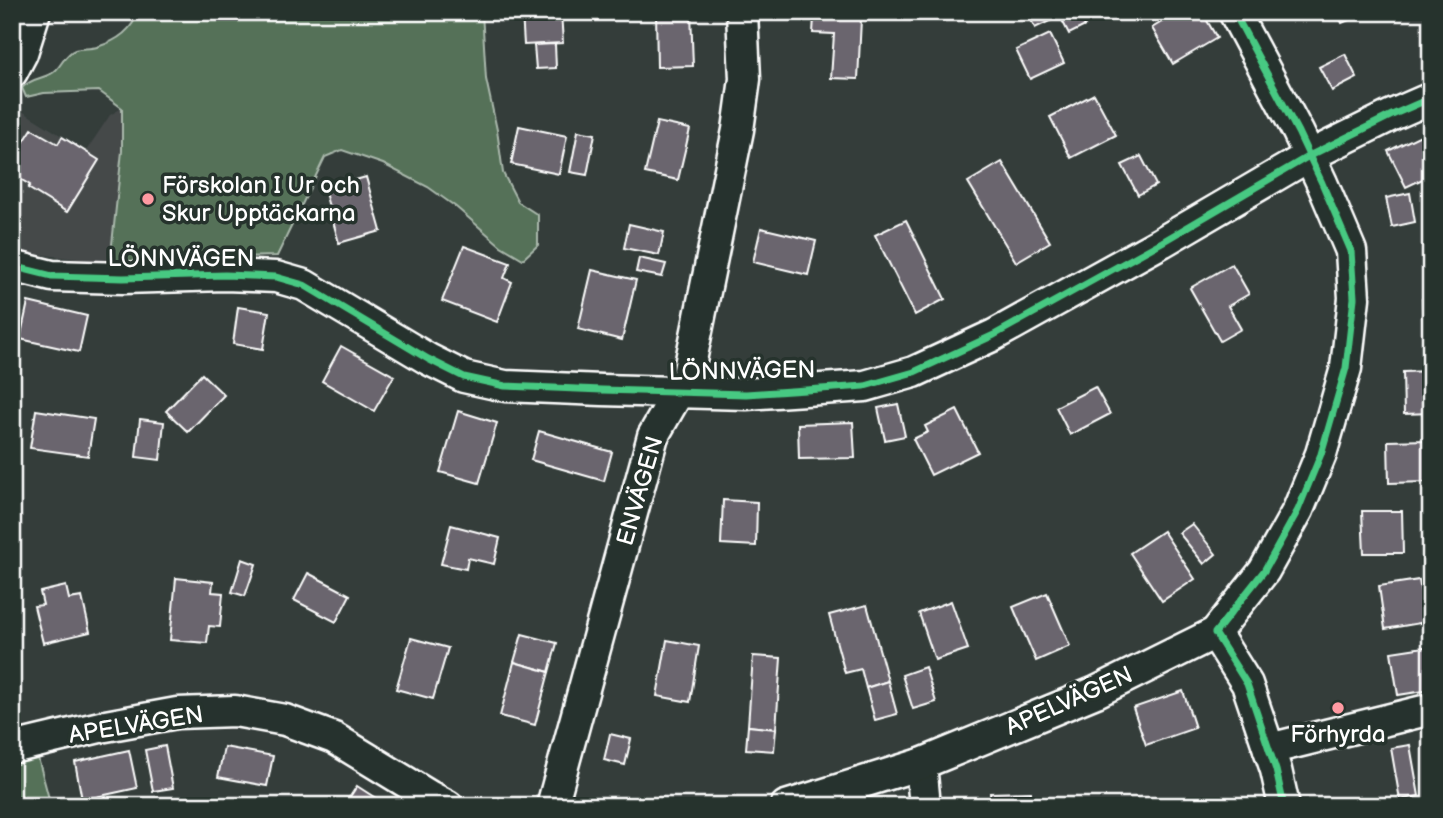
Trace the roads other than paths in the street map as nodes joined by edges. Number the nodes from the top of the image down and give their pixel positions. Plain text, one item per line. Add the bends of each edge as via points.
1 (35, 12) edge
2 (742, 12) edge
3 (1234, 12) edge
4 (12, 72) edge
5 (1431, 98) edge
6 (1309, 156) junction
7 (12, 266) edge
8 (678, 392) junction
9 (1215, 633) junction
10 (1431, 709) edge
11 (12, 748) edge
12 (1269, 748) junction
13 (921, 764) junction
14 (448, 806) edge
15 (552, 806) edge
16 (786, 806) edge
17 (925, 806) edge
18 (1284, 806) edge

1 - 4 street
2 - 8 street, ENVÄGEN via 745,79 738,130 688,375
3 - 6 street
5 - 6 street, LÖNNVÄGEN
6 - 8 street, LÖNNVÄGEN via 994,335 914,372 865,386 746,394
6 - 9 street via 1351,251 1354,298 1346,368 1321,454 1298,510 1264,571
7 - 8 street, LÖNNVÄGEN via 52,276 276,277 304,285 464,377 505,386
8 - 15 street, ENVÄGEN via 653,436
9 - 12 street via 1247,684
9 - 13 street, APELVÄGEN via 1096,692
10 - 12 street
11 - 14 street, APELVÄGEN via 177,713 235,711 285,720 334,738
12 - 18 street
13 - 16 street, APELVÄGEN
13 - 17 street

